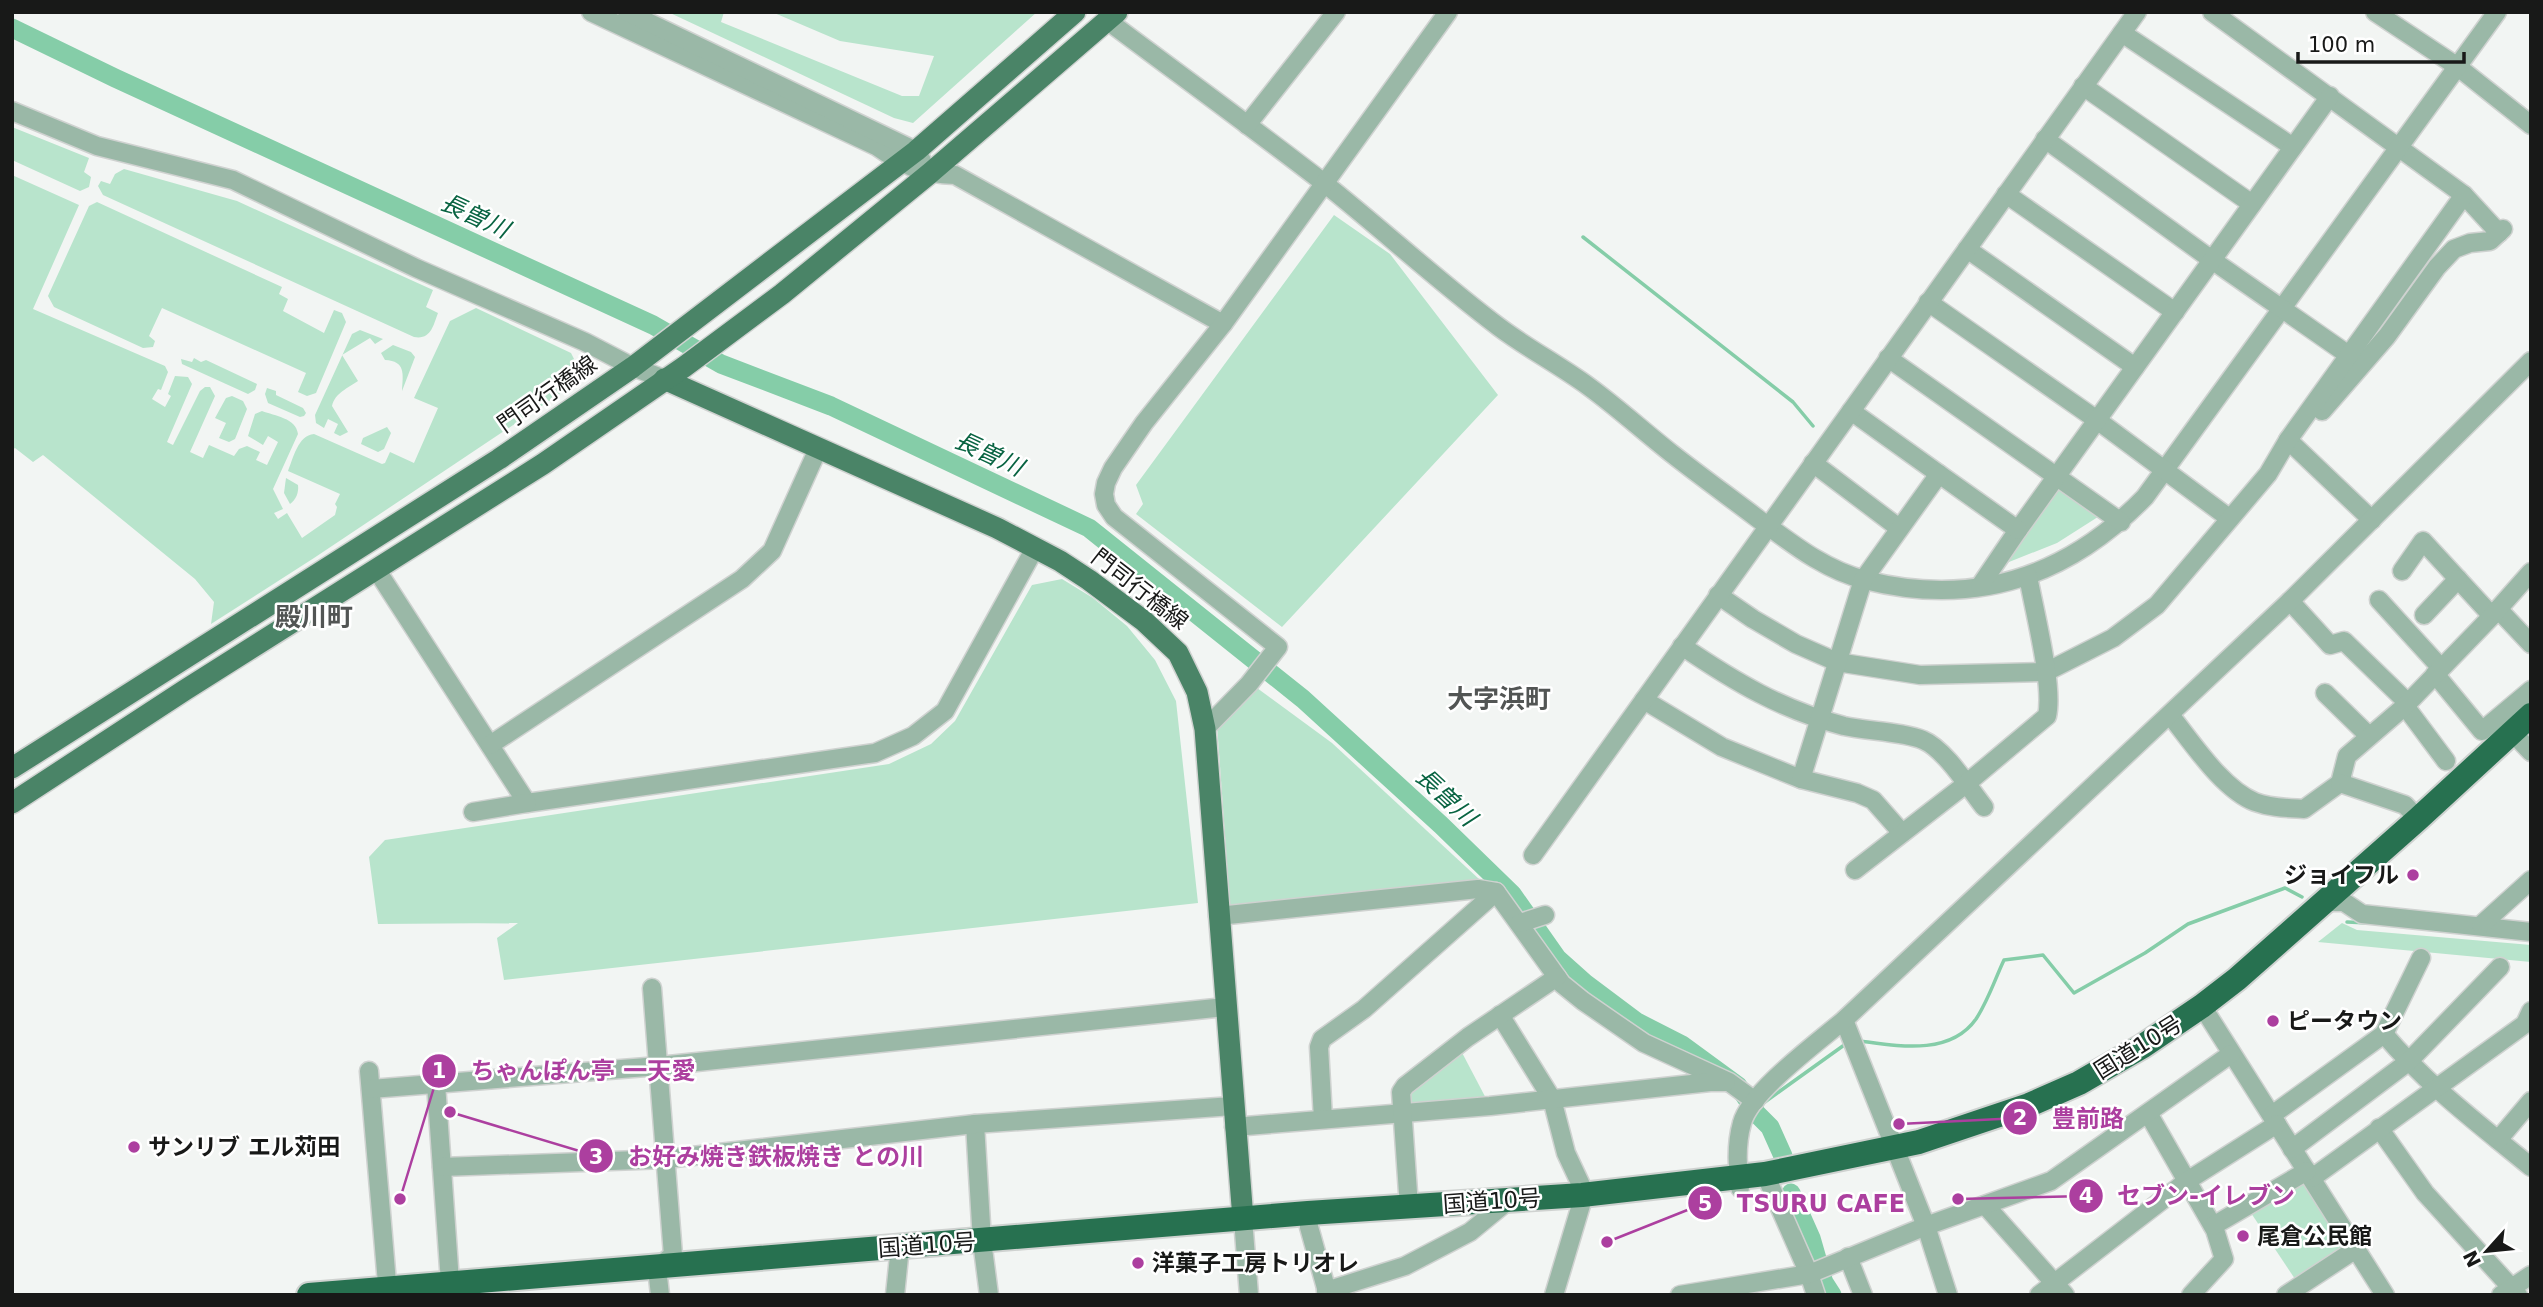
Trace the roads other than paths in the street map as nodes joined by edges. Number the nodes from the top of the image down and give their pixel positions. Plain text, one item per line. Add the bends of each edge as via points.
1 (591, 12) edge
2 (626, 12) edge
3 (1075, 12) edge
4 (1336, 12) edge
5 (1448, 12) edge
6 (2137, 12) edge
7 (2212, 12) edge
8 (2375, 12) edge
9 (2497, 12) edge
10 (1112, 16) edge
11 (2122, 33) junction
12 (2458, 67) junction
13 (2083, 86) junction
14 (2330, 96) junction
15 (12, 110) edge
16 (1247, 125) junction
17 (2531, 125) edge
18 (2045, 139) junction
19 (2399, 146) junction
20 (2293, 147) junction
21 (908, 157) junction
22 (929, 174) junction
23 (1324, 184) junction
24 (2006, 194) junction
25 (2465, 195) junction
26 (2252, 204) junction
27 (1967, 249) junction
28 (2212, 260) junction
29 (1928, 303) junction
30 (2283, 309) junction
31 (2175, 312) junction
32 (1223, 324) junction
33 (2350, 356) junction
34 (1888, 358) junction
35 (2531, 360) edge
36 (633, 367) junction
37 (2135, 367) junction
38 (664, 379) junction
39 (1851, 411) junction
40 (2097, 420) junction
41 (2288, 440) junction
42 (818, 449) junction
43 (1813, 463) junction
44 (2165, 471) junction
45 (1939, 474) junction
46 (2057, 475) junction
47 (2230, 518) junction
48 (2372, 520) junction
49 (2121, 522) junction
50 (1768, 526) junction
51 (1899, 528) junction
52 (2018, 530) junction
53 (1035, 548) junction
54 (376, 569) junction
55 (2402, 571) dead end
56 (2531, 572) edge
57 (2028, 576) junction
58 (2458, 579) junction
59 (1863, 580) junction
60 (1980, 586) junction
61 (1718, 595) junction
62 (2379, 600) dead end
63 (2290, 601) junction
64 (2495, 612) junction
65 (2424, 615) dead end
66 (2531, 644) edge
67 (1682, 646) junction
68 (1837, 662) junction
69 (2046, 671) junction
70 (2438, 671) junction
71 (2531, 690) edge
72 (2325, 693) dead end
73 (1643, 700) junction
74 (2406, 704) junction
75 (2170, 715) junction
76 (2531, 715) edge
77 (1819, 719) junction
78 (1205, 729) junction
79 (2369, 736) junction
80 (2524, 739) edge
81 (490, 745) junction
82 (2446, 761) dead end
83 (12, 768) edge
84 (1801, 779) junction
85 (2340, 783) junction
86 (1966, 784) junction
87 (12, 803) edge
88 (527, 803) junction
89 (1984, 807) dead end
90 (473, 812) dead end
91 (2418, 819) junction
92 (1902, 833) junction
93 (1533, 855) dead end
94 (1855, 870) dead end
95 (2531, 880) edge
96 (1496, 892) junction
97 (2334, 902) junction
98 (1545, 915) dead end
99 (1218, 916) junction
100 (1523, 922) junction
101 (2481, 925) junction
102 (2531, 932) edge
103 (2421, 958) dead end
104 (2500, 967) dead end
105 (1558, 977) junction
106 (652, 988) dead end
107 (1225, 1007) junction
108 (2204, 1011) junction
109 (1500, 1016) junction
110 (1844, 1020) junction
111 (2529, 1021) edge
112 (2384, 1034) junction
113 (2231, 1054) junction
114 (2408, 1062) junction
115 (659, 1066) junction
116 (1728, 1082) junction
117 (436, 1084) junction
118 (2437, 1089) junction
119 (1552, 1099) junction
120 (1755, 1101) junction
121 (2531, 1101) edge
122 (1404, 1112) junction
123 (2148, 1114) junction
124 (1234, 1117) junction
125 (1324, 1119) junction
126 (2275, 1120) junction
127 (975, 1124) junction
128 (2379, 1128) junction
129 (2498, 1140) junction
130 (2291, 1149) junction
131 (1896, 1153) junction
132 (667, 1159) junction
133 (442, 1167) junction
134 (2531, 1167) edge
135 (2309, 1174) junction
136 (1767, 1179) junction
137 (2187, 1181) junction
138 (1739, 1183) junction
139 (1582, 1200) junction
140 (1504, 1205) junction
141 (1985, 1205) junction
142 (1409, 1208) junction
143 (1309, 1220) junction
144 (1243, 1226) junction
145 (1926, 1226) junction
146 (2213, 1226) junction
147 (983, 1246) junction
148 (2356, 1249) junction
149 (899, 1253) junction
150 (1848, 1257) junction
151 (1809, 1274) junction
152 (2531, 1275) edge
153 (658, 1280) edge
154 (468, 1289) edge
155 (2060, 1289) edge
156 (2511, 1292) edge
157 (389, 1293) edge
158 (1327, 1293) edge
159 (309, 1295) edge
160 (895, 1295) edge
161 (989, 1295) edge
162 (1249, 1295) edge
163 (1554, 1295) edge
164 (1680, 1295) edge
165 (1816, 1295) edge
166 (1863, 1295) edge
167 (1948, 1295) edge
168 (2039, 1295) edge
169 (2191, 1295) edge
170 (2286, 1295) edge
171 (2385, 1295) edge

1 - 21 street
2 - 21 street
3 - 21 main road, 門司行橋線
4 - 16 street
5 - 23 street
6 - 11 street
7 - 14 street
8 - 12 street
9 - 12 street
10 - 16 street
10 - 22 main road
11 - 13 street
11 - 20 street
12 - 17 street
12 - 19 street
13 - 18 street
13 - 26 street
14 - 19 street
14 - 20 street
15 - 36 street via 97,146 233,180
16 - 23 street
18 - 24 street
18 - 28 street
19 - 25 street
19 - 30 street
20 - 26 street
21 - 22 street
21 - 36 main road, 門司行橋線
22 - 32 street via 955,175
22 - 38 main road via 782,293
23 - 32 street
23 - 50 street via 1500,328 1589,387
24 - 27 street
24 - 31 street
25 - 33 street
25 - 41 street via 2501,231 2490,241 2454,249 2308,428
26 - 28 street
27 - 29 street
27 - 37 street
28 - 30 street
28 - 31 street
29 - 34 street
29 - 40 street
30 - 33 street
30 - 44 street
31 - 37 street
32 - 78 street via 1144,423 1113,468 1104,494 1114,517 1278,647
33 - 41 street
34 - 39 street
34 - 46 street
35 - 48 street
36 - 38 street
36 - 83 main road, 門司行橋線 via 499,459
37 - 40 street
38 - 42 main road, 門司行橋線
38 - 54 main road via 542,464
39 - 43 street
39 - 45 street
40 - 44 street
40 - 46 street
41 - 47 street via 2268,474
41 - 48 street
42 - 53 main road, 門司行橋線
42 - 81 street via 772,551 760,564
43 - 50 street
43 - 51 street
44 - 47 street
44 - 49 street
45 - 51 street
45 - 52 street
46 - 49 street
46 - 52 street
47 - 69 street via 2157,605 2113,638
48 - 63 street
49 - 57 street via 2074,555
50 - 59 street via 1824,564
50 - 61 street
51 - 59 street
52 - 60 street
53 - 78 main road, 門司行橋線 via 1116,599 1178,653 1197,692
53 - 88 street via 945,711 904,741 875,753
54 - 81 street
54 - 87 main road
55 - 58 street via 2423,541
56 - 64 street
57 - 60 street
57 - 69 street
58 - 64 street
58 - 65 street
59 - 60 street via 1907,588
59 - 68 street
61 - 67 street
61 - 68 street via 1796,644
62 - 70 street
63 - 74 street via 2330,645 2344,641
63 - 75 street
64 - 66 street
64 - 70 street
67 - 73 street
67 - 77 street via 1770,701
68 - 69 street via 1920,675
68 - 77 street
69 - 86 street via 2047,716
70 - 71 street via 2482,731
70 - 74 street
72 - 79 street
73 - 84 street via 1722,747
73 - 93 street
74 - 79 street
74 - 82 street
75 - 85 street via 2225,781 2256,803 2304,809
75 - 110 street
76 - 80 highway, 国道10号
77 - 84 street
77 - 86 street via 1924,740 1941,752
78 - 99 main road, 門司行橋線
79 - 85 street via 2347,756
80 - 91 highway, 国道10号
80 - 97 highway, 国道10号
81 - 88 street
84 - 92 street via 1873,800
85 - 91 street via 2404,805
86 - 89 street
86 - 92 street
88 - 90 street
91 - 97 highway, 国道10号
92 - 94 street
95 - 101 street
96 - 99 street via 1478,889
96 - 100 street
96 - 125 street via 1364,1009 1322,1039
97 - 101 street via 2362,914
97 - 108 highway, 国道10号 via 2251,983
98 - 100 street
99 - 107 main road, 門司行橋線
100 - 105 street
101 - 102 street
103 - 112 street
104 - 114 street
105 - 109 street
105 - 116 street via 1583,1001 1644,1043
106 - 115 street
107 - 115 street
107 - 124 main road, 門司行橋線
108 - 113 street
108 - 131 highway, 国道10号 via 2156,1053 2073,1099 1973,1139
109 - 119 street
109 - 122 street via 1405,1086 1401,1092
110 - 120 street
110 - 131 street
111 - 118 street
112 - 114 street
112 - 126 street
113 - 123 street
113 - 126 street
114 - 118 street
114 - 130 street
115 - 117 street
115 - 132 street
116 - 119 street
116 - 120 street
117 - 133 street
117 - 157 street via 370,1080
118 - 128 street
118 - 129 street
119 - 122 street
119 - 139 street
120 - 138 street via 1742,1121
121 - 129 street
122 - 125 street
122 - 142 street
123 - 137 street
123 - 141 street via 2051,1181
124 - 125 street
124 - 127 street
124 - 144 main road, 門司行橋線
126 - 130 street
126 - 137 street
127 - 132 street
127 - 147 street
128 - 135 street
128 - 156 street via 2425,1193
129 - 134 street
130 - 135 street
131 - 136 highway, 国道10号 via 1816,1177
131 - 145 street
132 - 133 street
132 - 153 street via 673,1255
133 - 154 street
135 - 146 street
135 - 148 street
136 - 138 highway, 国道10号
136 - 151 street
137 - 146 street
137 - 155 street
138 - 139 highway, 国道10号
139 - 140 highway, 国道10号
139 - 163 street
140 - 142 highway, 国道10号
140 - 143 highway, 国道10号
140 - 158 street via 1470,1232 1405,1266
141 - 145 street
141 - 155 street
142 - 143 highway, 国道10号
143 - 144 highway, 国道10号
143 - 158 street
144 - 147 highway, 国道10号
144 - 162 street
145 - 150 street
145 - 167 street
146 - 169 street via 2224,1259
147 - 149 highway, 国道10号
147 - 161 street
148 - 170 street
148 - 171 street
149 - 153 highway, 国道10号
149 - 160 street
150 - 151 street
150 - 166 street
151 - 164 street
151 - 165 street
152 - 156 street
153 - 154 highway, 国道10号
154 - 157 highway, 国道10号
155 - 168 street
157 - 159 highway, 国道10号

